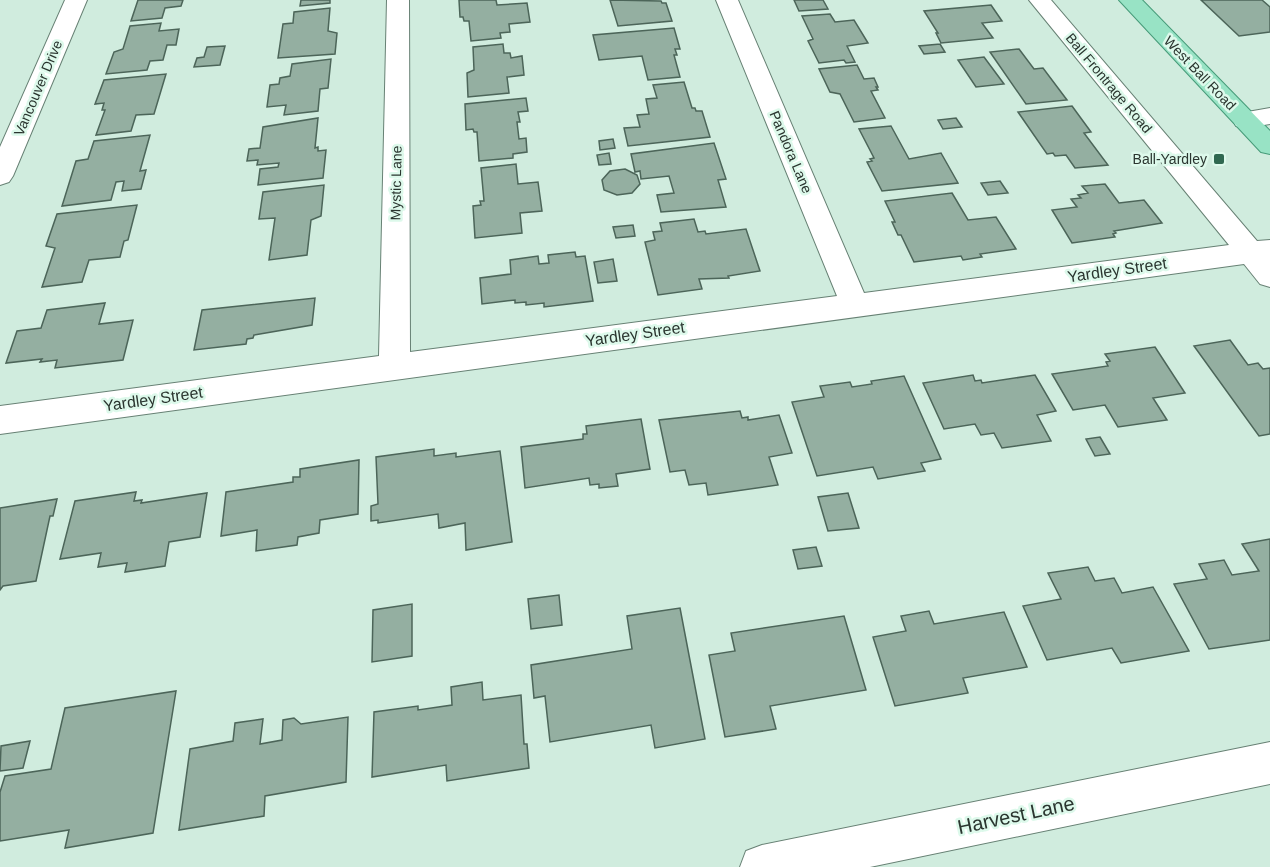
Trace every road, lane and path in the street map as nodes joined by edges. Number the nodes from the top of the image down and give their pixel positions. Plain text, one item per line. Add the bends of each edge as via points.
1 (76, 0) edge
2 (398, 0) edge
3 (727, 0) edge
4 (1040, 0) edge
5 (1130, 0) edge
6 (1270, 116) edge
7 (1245, 120) junction
8 (1270, 146) edge
9 (0, 176) edge
10 (1260, 251) edge
11 (1270, 276) edge
12 (855, 305) junction
13 (394, 367) junction
14 (0, 420) edge
15 (1270, 763) edge
16 (762, 867) edge

1 - 9 street, Vancouver Drive
2 - 13 street, Mystic Lane
3 - 12 street, Pandora Lane
4 - 10 street, Ball Frontrage Road
5 - 7 main road, West Ball Road
6 - 7 street
7 - 8 main road, West Ball Road
10 - 11 street, Ball Frontrage Road
10 - 12 street, Yardley Street
12 - 13 street, Yardley Street
13 - 14 street, Yardley Street
15 - 16 street, Harvest Lane

